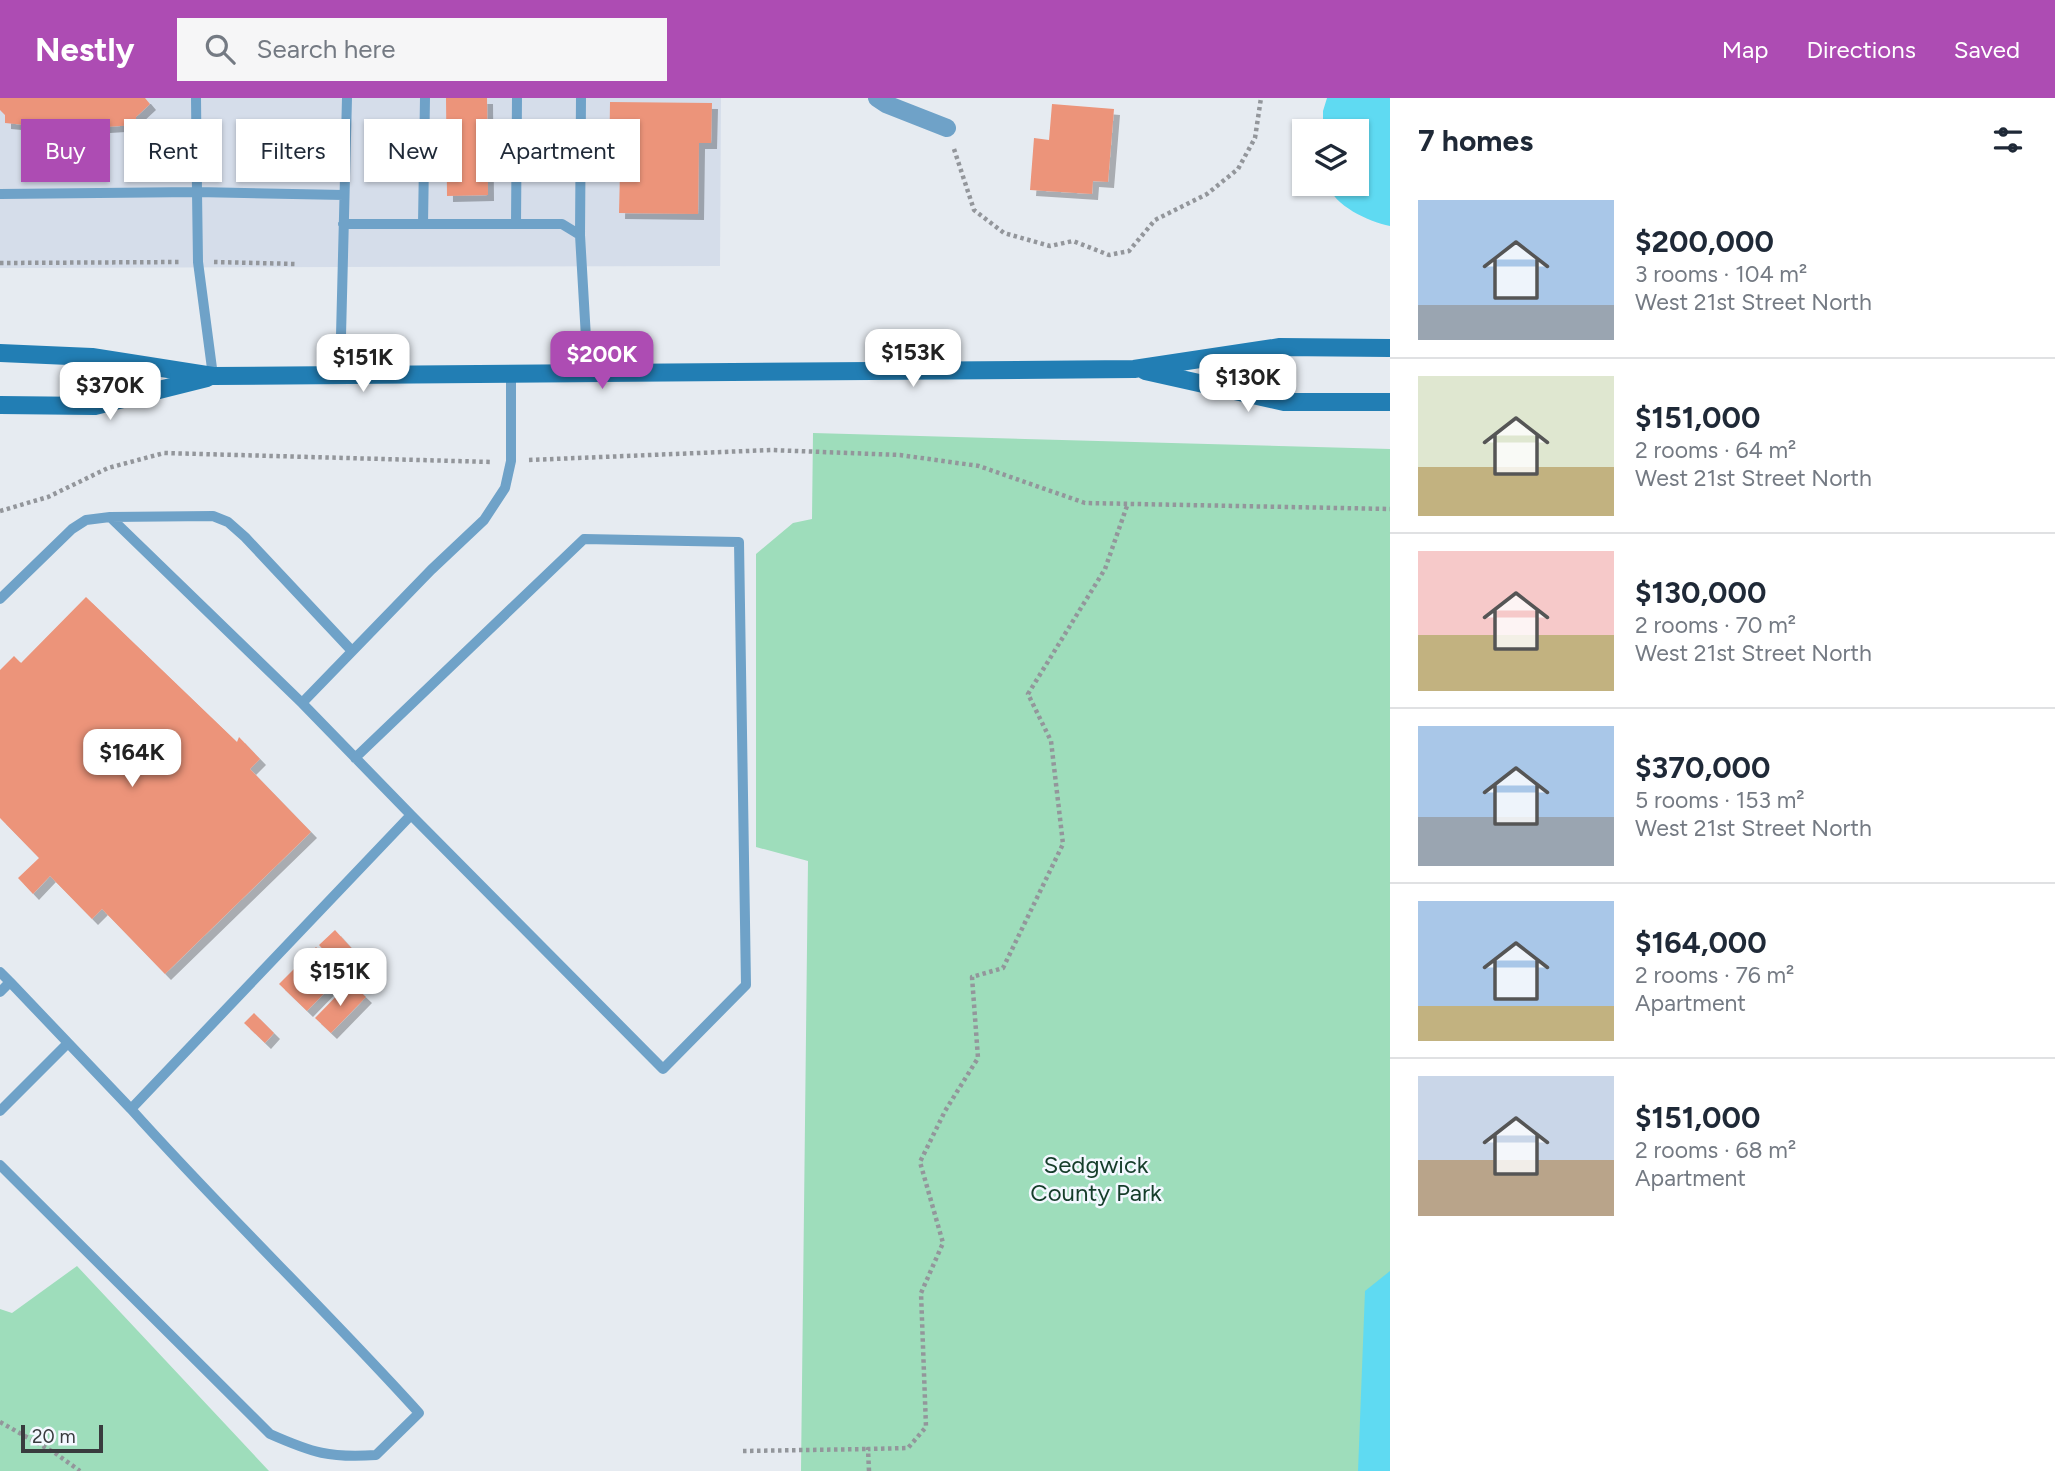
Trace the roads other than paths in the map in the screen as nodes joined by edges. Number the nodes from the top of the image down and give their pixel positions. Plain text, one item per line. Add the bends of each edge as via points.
1 (196, 98) edge
2 (346, 98) edge
3 (425, 98) edge
4 (517, 98) edge
5 (581, 98) edge
6 (877, 98) edge
7 (947, 128) road end
8 (197, 192) junction
9 (0, 194) edge
10 (344, 195) junction
11 (343, 223) junction
12 (423, 223) junction
13 (516, 224) junction
14 (580, 236) junction
15 (1390, 348) edge
16 (0, 353) edge
17 (1134, 369) junction
18 (511, 372) junction
19 (588, 372) junction
20 (340, 375) junction
21 (213, 376) junction
22 (1390, 402) edge
23 (0, 405) edge
24 (110, 517) junction
25 (0, 599) edge
26 (352, 651) junction
27 (302, 703) junction
28 (355, 758) junction
29 (411, 815) junction
30 (0, 972) edge
31 (10, 982) junction
32 (0, 992) edge
33 (68, 1043) junction
34 (131, 1109) junction
35 (0, 1111) edge
36 (0, 1165) edge

1 - 8 lane
2 - 10 lane
3 - 12 lane
4 - 13 lane
5 - 14 lane
6 - 7 street
8 - 9 lane
8 - 10 lane
8 - 21 lane via 198,262
10 - 11 lane
11 - 12 lane
11 - 20 lane
12 - 13 lane
13 - 14 lane via 562,224
14 - 19 lane
15 - 17 main road via 1280,347
16 - 21 main road via 92,357
17 - 19 main road
17 - 22 main road via 1284,402
18 - 19 main road
18 - 20 main road
18 - 26 lane via 511,461 505,488 484,520
20 - 21 main road
21 - 23 main road via 95,405
24 - 25 lane via 86,520 72,528
24 - 26 lane via 213,516 228,522
24 - 27 lane
26 - 27 lane
27 - 28 lane
28 - 29 lane
28 - 29 lane via 584,539 739,542 746,985 663,1069
29 - 34 lane
30 - 31 lane
31 - 32 lane
31 - 33 lane
33 - 34 lane
33 - 35 lane
34 - 36 lane via 419,1412 376,1455 340,1457 305,1450 270,1434

